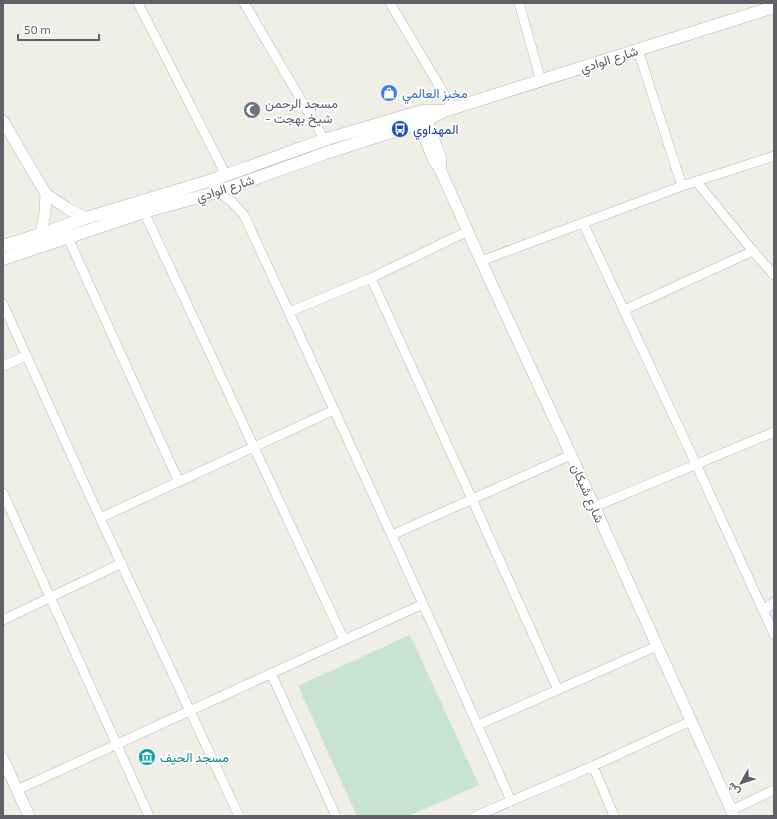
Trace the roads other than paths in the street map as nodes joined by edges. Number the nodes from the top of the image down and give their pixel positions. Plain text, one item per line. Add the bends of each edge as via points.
1 (138, 3) edge
2 (244, 3) edge
3 (390, 3) edge
4 (519, 3) edge
5 (774, 7) edge
6 (638, 50) junction
7 (541, 81) junction
8 (448, 110) junction
9 (421, 117) junction
10 (3, 121) edge
11 (324, 140) junction
12 (774, 156) edge
13 (226, 175) junction
14 (212, 180) junction
15 (696, 181) junction
16 (682, 186) junction
17 (217, 192) junction
18 (46, 194) junction
19 (144, 212) junction
20 (86, 218) junction
21 (583, 223) junction
22 (468, 231) junction
23 (41, 234) junction
24 (68, 238) junction
25 (3, 246) edge
26 (753, 251) junction
27 (3, 259) edge
28 (481, 261) junction
29 (774, 275) edge
30 (371, 278) junction
31 (3, 304) edge
32 (624, 310) junction
33 (289, 312) junction
34 (26, 356) junction
35 (3, 366) edge
36 (334, 410) junction
37 (774, 432) edge
38 (254, 447) junction
39 (571, 455) junction
40 (696, 464) junction
41 (179, 482) junction
42 (3, 493) edge
43 (472, 499) junction
44 (594, 507) junction
45 (100, 518) junction
46 (392, 535) junction
47 (122, 563) junction
48 (50, 598) junction
49 (774, 602) edge
50 (423, 604) junction
51 (764, 610) junction
52 (3, 620) edge
53 (774, 634) edge
54 (344, 640) junction
55 (657, 646) junction
56 (271, 673) junction
57 (558, 690) junction
58 (190, 710) junction
59 (691, 721) junction
60 (478, 725) junction
61 (116, 745) junction
62 (3, 759) edge
63 (593, 766) junction
64 (17, 790) junction
65 (774, 790) edge
66 (511, 801) junction
67 (733, 813) edge
68 (29, 816) edge
69 (149, 816) edge
70 (239, 816) edge
71 (336, 816) edge
72 (476, 816) edge
73 (614, 816) edge

1 - 13 street
2 - 11 street
3 - 8 street
4 - 7 street
5 - 6 main road, شارع الوادي
6 - 7 main road, شارع الوادي
6 - 16 street
7 - 8 main road, شارع الوادي
8 - 9 main road, شارع الوادي
9 - 11 main road, شارع الوادي
9 - 17 main road, شارع الوادي
9 - 22 street, شارع شيكان via 441,159 440,169
10 - 18 street
11 - 13 main road, شارع الوادي
12 - 15 street
13 - 14 main road, شارع الوادي
14 - 17 street
14 - 20 main road, شارع الوادي
15 - 16 street
15 - 26 street
16 - 21 street
17 - 19 main road, شارع الوادي
17 - 33 street via 231,201 244,215
18 - 20 street
18 - 23 street
19 - 24 main road, شارع الوادي
19 - 38 street
20 - 23 main road, شارع الوادي
21 - 28 street
21 - 32 street
22 - 28 street, شارع شيكان
22 - 30 street
23 - 25 main road, شارع الوادي
24 - 27 main road, شارع الوادي
24 - 41 street
26 - 29 street
26 - 32 street
28 - 39 street, شارع شيكان
30 - 33 street
30 - 43 street
31 - 34 street
32 - 40 street
33 - 36 street
34 - 35 street
34 - 45 street
36 - 38 street
36 - 46 street
37 - 40 street
38 - 41 street
38 - 54 street
39 - 43 street
39 - 44 street, شارع شيكان
40 - 44 street
40 - 51 street
41 - 45 street
42 - 48 street
43 - 46 street
43 - 57 street
44 - 55 street, شارع شيكان
45 - 47 street
46 - 50 street
47 - 48 street
47 - 58 street
48 - 52 street
48 - 61 street
49 - 51 street
50 - 54 street
50 - 60 street
51 - 53 street
54 - 56 street
55 - 57 street
55 - 59 street, شارع شيكان
56 - 58 street
56 - 71 street
57 - 60 street
58 - 61 street
58 - 70 street
59 - 63 street
59 - 67 street, شارع شيكان
60 - 66 street
61 - 64 street
61 - 69 street
62 - 64 street
63 - 66 street
63 - 73 street
64 - 68 street
65 - 67 street
66 - 72 street

